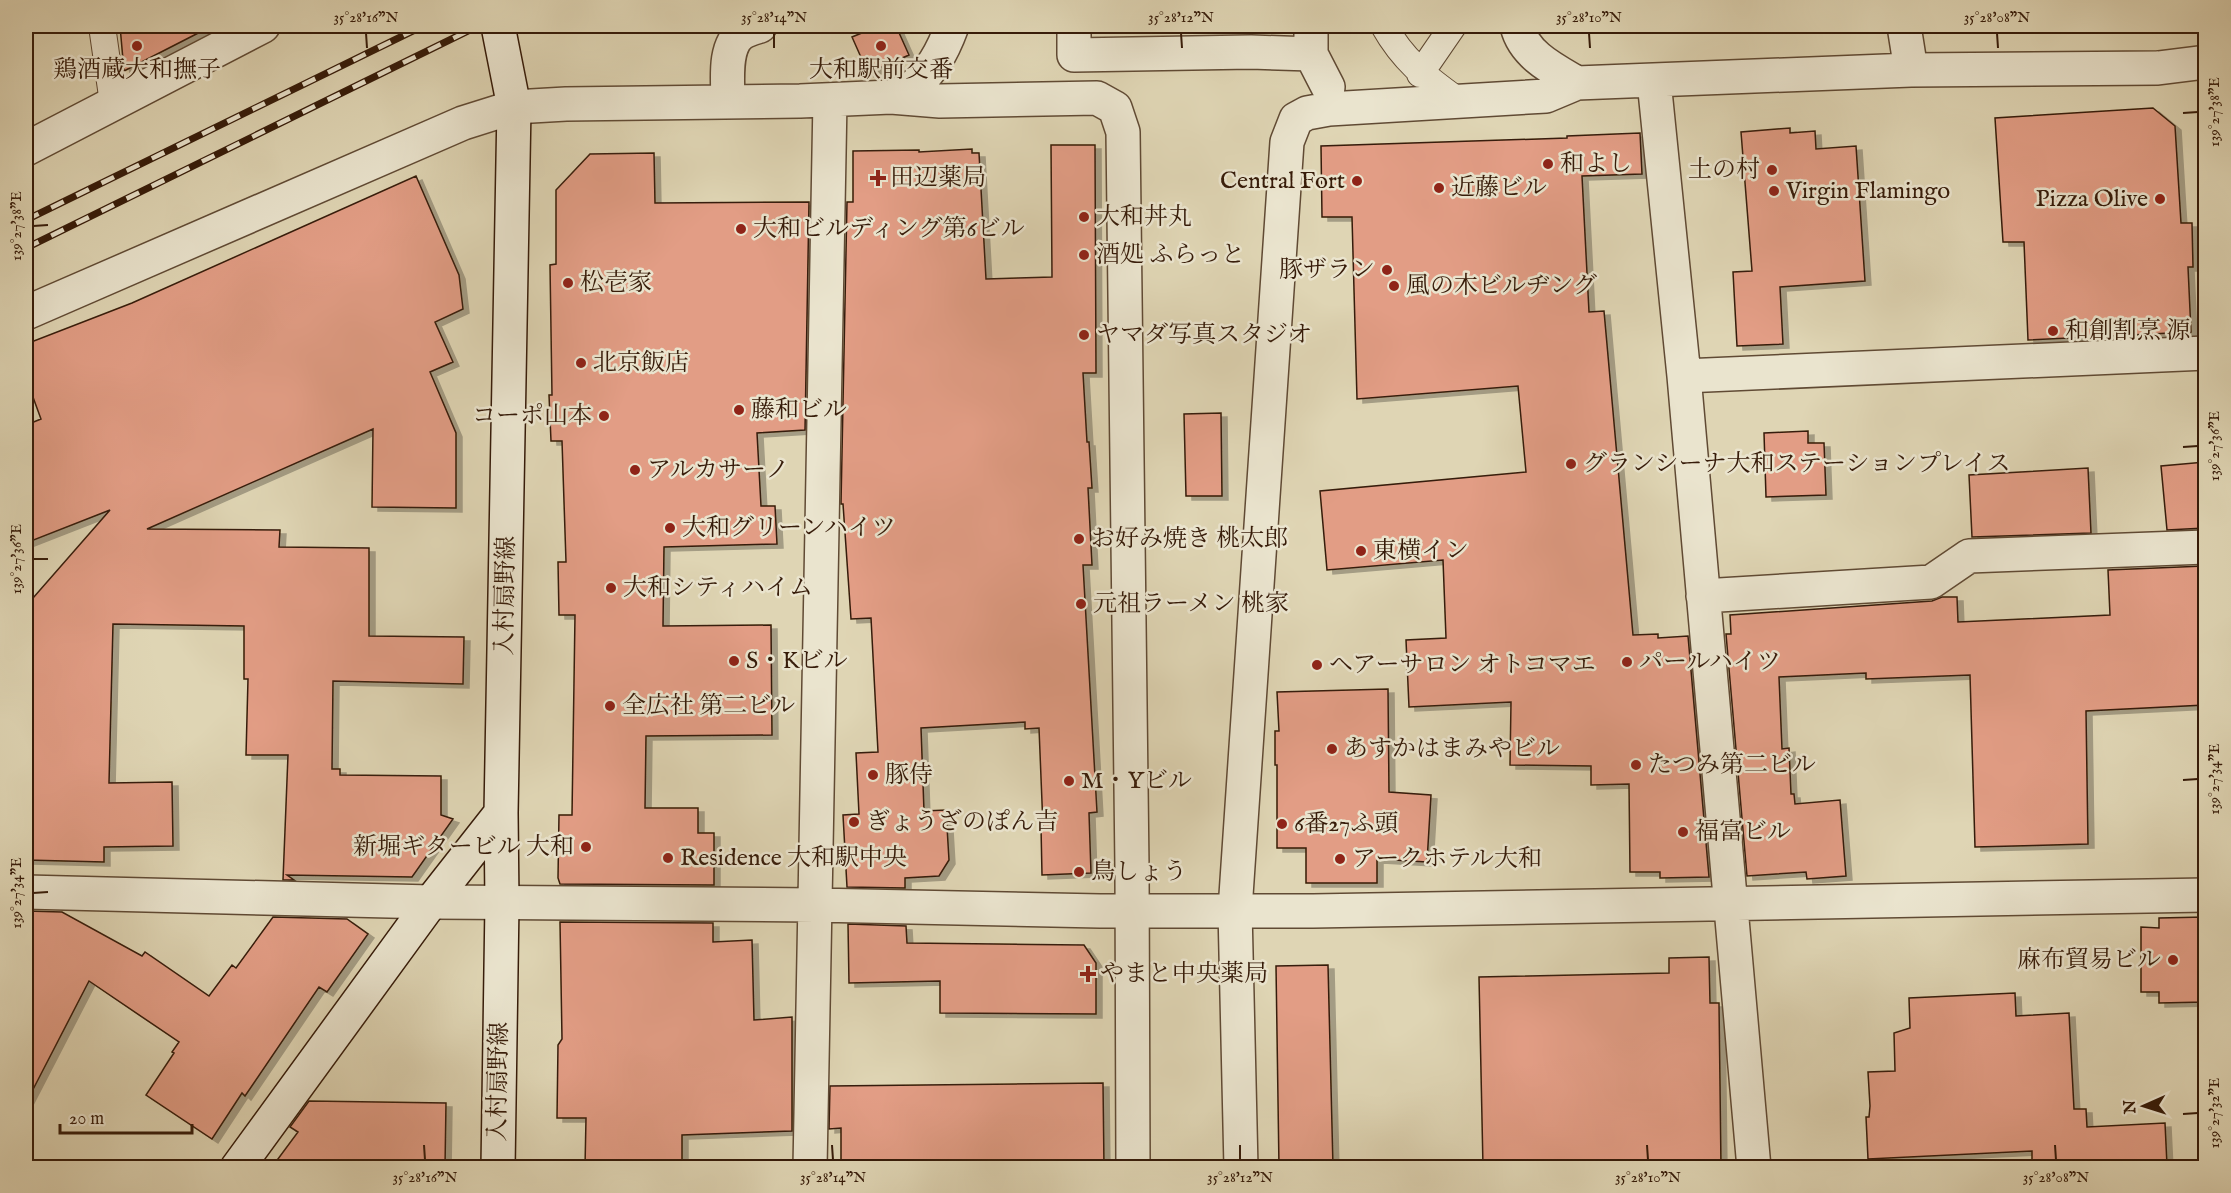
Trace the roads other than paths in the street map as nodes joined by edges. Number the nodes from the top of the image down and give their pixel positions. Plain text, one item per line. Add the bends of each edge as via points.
1 (102, 26) edge
2 (262, 26) edge
3 (498, 26) edge
4 (759, 26) edge
5 (952, 26) edge
6 (1074, 26) edge
7 (1384, 26) edge
8 (1452, 26) edge
9 (1517, 26) edge
10 (1904, 26) edge
11 (1311, 40) edge
12 (2205, 62) edge
13 (1911, 70) junction
14 (1420, 74) junction
15 (1654, 81) junction
16 (1577, 83) junction
17 (1328, 87) dead end
18 (891, 97) junction
19 (830, 100) junction
20 (1457, 100) junction
21 (728, 102) junction
22 (113, 103) junction
23 (514, 107) junction
24 (26, 149) edge
25 (26, 313) edge
26 (2205, 353) edge
27 (1684, 376) junction
28 (2205, 547) edge
29 (1703, 596) junction
30 (501, 813) junction
31 (26, 892) edge
32 (2205, 895) edge
33 (431, 902) junction
34 (502, 903) junction
35 (1730, 904) junction
36 (815, 905) junction
37 (1131, 910) junction
38 (1235, 910) junction
39 (237, 1167) edge
40 (498, 1167) edge
41 (810, 1167) edge
42 (1133, 1167) edge
43 (1241, 1167) edge
44 (1754, 1167) edge

1 - 22 lane
2 - 22 street
3 - 23 street, 入村扇野線
4 - 21 street via 740,34 733,45
5 - 18 street via 930,69 913,88
6 - 11 street via 1074,55 1251,52
7 - 14 lane
8 - 14 lane
9 - 16 street via 1522,41 1535,56
10 - 13 street
11 - 17 street
12 - 13 street via 2158,68
13 - 15 street
14 - 20 lane
15 - 16 street
15 - 27 street
16 - 20 street via 1546,96
18 - 19 street
18 - 37 street via 940,101 1097,98 1115,108 1123,132
19 - 21 street
19 - 36 street
20 - 38 street via 1307,112 1296,118 1290,130
21 - 23 street
22 - 24 street
23 - 25 street via 463,123
23 - 30 street, 入村扇野線
26 - 27 street
27 - 29 street
28 - 29 street via 1969,556 1932,582
29 - 35 street
30 - 33 street
30 - 34 street, 入村扇野線
31 - 33 street
32 - 35 street
33 - 34 street
33 - 39 street
34 - 36 street
34 - 40 street, 入村扇野線
35 - 38 street
35 - 44 street
36 - 37 street
36 - 41 street
37 - 38 street
37 - 42 street
38 - 43 street

